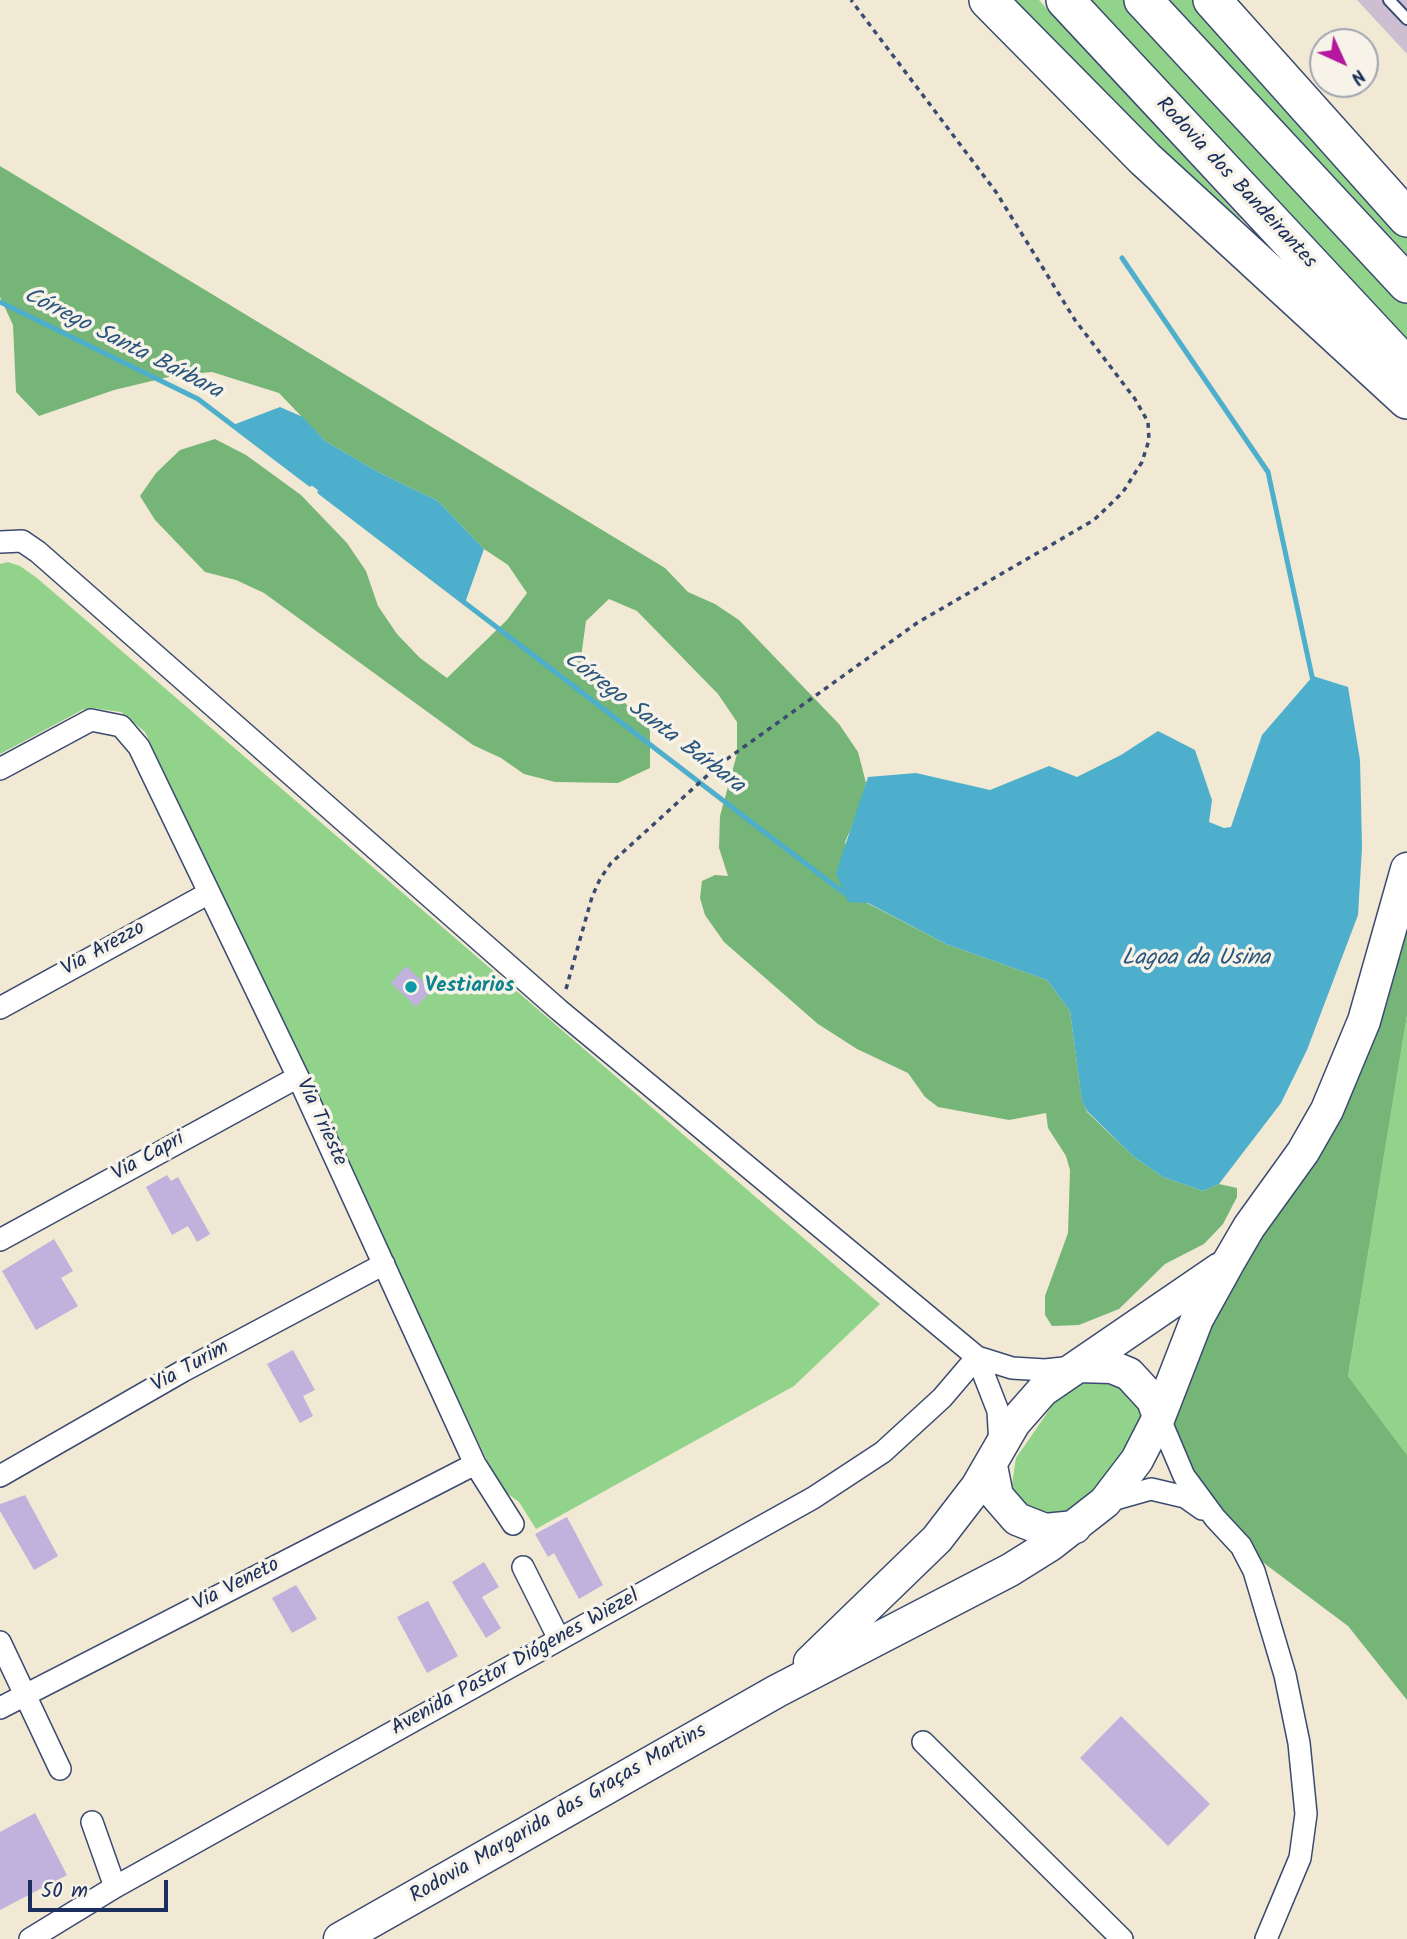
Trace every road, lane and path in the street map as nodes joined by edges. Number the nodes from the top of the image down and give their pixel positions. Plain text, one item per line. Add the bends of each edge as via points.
1 (851, 0) edge
2 (988, 0) edge
3 (1065, 0) edge
4 (1143, 0) edge
5 (1212, 0) edge
6 (1389, 0) edge
7 (1407, 19) edge
8 (1407, 218) edge
9 (1407, 284) edge
10 (1407, 367) edge
11 (1407, 400) edge
12 (0, 542) edge
13 (0, 769) edge
14 (1407, 869) edge
15 (209, 892) junction
16 (0, 1008) edge
17 (559, 1010) junction
18 (298, 1077) junction
19 (0, 1240) edge
20 (384, 1264) junction
21 (1227, 1264) junction
22 (977, 1357) junction
23 (1077, 1366) junction
24 (1159, 1417) junction
25 (996, 1457) junction
26 (475, 1464) junction
27 (0, 1476) edge
28 (1105, 1502) junction
29 (1215, 1518) junction
30 (513, 1524) dead end
31 (1075, 1527) junction
32 (523, 1567) dead end
33 (559, 1639) junction
34 (0, 1642) edge
35 (777, 1691) junction
36 (25, 1696) junction
37 (0, 1708) edge
38 (923, 1742) dead end
39 (60, 1769) dead end
40 (92, 1822) dead end
41 (115, 1887) junction
42 (30, 1939) edge
43 (340, 1939) edge
44 (1122, 1939) edge
45 (1266, 1939) edge

1 - 17 path via 996,192 1075,320 1135,399 1147,422 1149,440 1142,462 1123,492 1094,520 918,623 720,764 611,863 592,897
2 - 11 highway via 1145,159
3 - 10 highway, Rodovia dos Bandeirantes
4 - 9 highway
5 - 8 highway
6 - 7 lane
12 - 17 street via 22,541 38,552
13 - 15 street, Via Trieste via 91,720 121,726 139,747
14 - 21 main road, Rodovia Margarida das Graças Martins via 1364,1021 1327,1110
15 - 16 street, Via Arezzo
15 - 18 street, Via Trieste
17 - 22 street
18 - 19 street, Via Capri
18 - 20 street, Via Trieste
20 - 26 street, Via Trieste
20 - 27 street, Via Turim
21 - 23 main road, Rodovia Margarida das Graças Martins
21 - 24 main road, Rodovia Margarida das Graças Martins via 1197,1319
22 - 23 street via 1020,1369
22 - 25 street via 998,1411
22 - 33 street, Avenida Pastor Diógenes Wiezel via 942,1398 883,1452 813,1498
23 - 24 main road via 1112,1367 1129,1374 1153,1400
23 - 25 main road, Rodovia Margarida das Graças Martins via 1028,1406
24 - 28 main road, Rodovia Margarida das Graças Martins via 1137,1461
24 - 29 street via 1184,1476
25 - 31 main road via 997,1496 1017,1519 1045,1530
25 - 35 main road, Rodovia Margarida das Graças Martins via 937,1539
26 - 30 street, Via Trieste
26 - 36 street, Via Veneto
28 - 29 street via 1151,1489 1169,1491
28 - 31 main road, Rodovia Margarida das Graças Martins
29 - 45 street via 1241,1546 1265,1600 1299,1743 1306,1814 1300,1858
31 - 35 main road, Rodovia Margarida das Graças Martins via 1010,1570
32 - 33 street
33 - 41 street, Avenida Pastor Diógenes Wiezel
34 - 36 street
35 - 43 main road, Rodovia Margarida das Graças Martins
36 - 37 street, Via Veneto
36 - 39 street
38 - 44 street
40 - 41 street
41 - 42 street, Avenida Pastor Diógenes Wiezel

